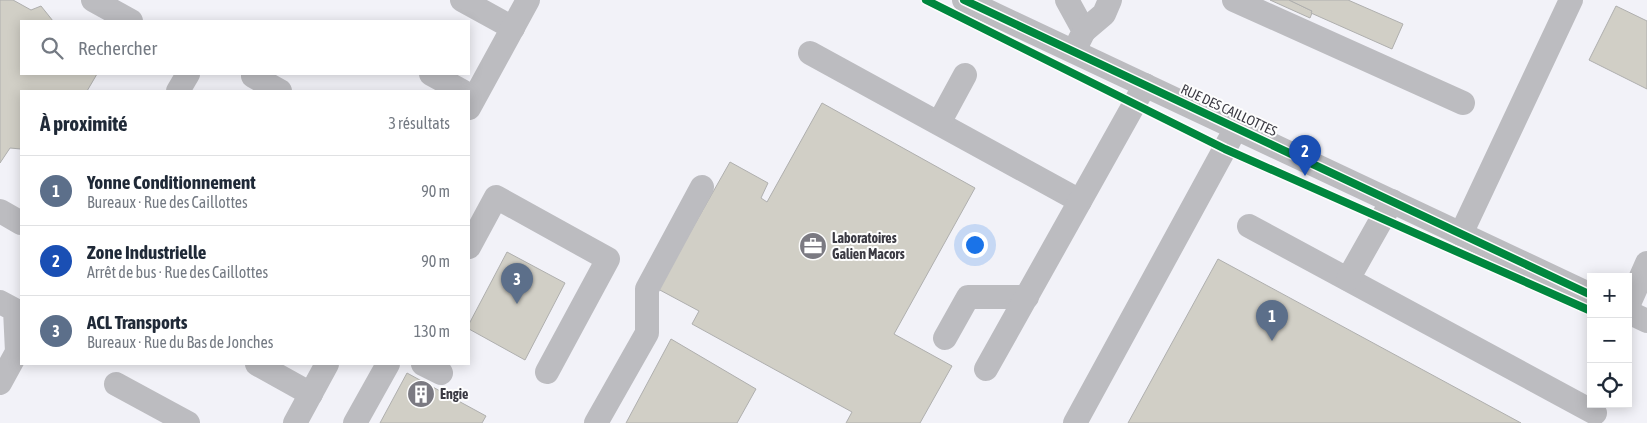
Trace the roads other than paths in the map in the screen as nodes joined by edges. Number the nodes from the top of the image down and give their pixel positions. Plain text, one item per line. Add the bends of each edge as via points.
1 (93, 0) edge
2 (528, 0) edge
3 (964, 0) edge
4 (1067, 0) edge
5 (1110, 0) edge
6 (1234, 0) edge
7 (1571, 0) edge
8 (467, 1) edge
9 (990, 6) edge
10 (129, 20) edge
11 (513, 28) junction
12 (1079, 41) junction
13 (810, 53) dead end
14 (187, 75) edge
15 (432, 75) edge
16 (965, 75) dead end
17 (253, 76) dead end
18 (1145, 85) junction
19 (179, 90) edge
20 (278, 90) edge
21 (455, 90) edge
22 (470, 95) edge
23 (1463, 103) dead end
24 (939, 124) junction
25 (1236, 128) junction
26 (702, 187) dead end
27 (1080, 201) junction
28 (1392, 201) junction
29 (0, 211) edge
30 (20, 222) edge
31 (1249, 226) dead end
32 (1461, 234) junction
33 (470, 245) edge
34 (1647, 263) edge
35 (1348, 279) junction
36 (1587, 293) edge
37 (1027, 297) junction
38 (1632, 297) edge
39 (0, 302) edge
40 (1632, 314) edge
41 (1647, 321) edge
42 (945, 338) dead end
43 (259, 365) edge
44 (327, 365) edge
45 (387, 365) edge
46 (986, 369) dead end
47 (547, 372) dead end
48 (0, 383) edge
49 (116, 384) dead end
50 (311, 394) junction
51 (1595, 413) dead end
52 (188, 423) edge
53 (295, 423) edge
54 (355, 423) edge
55 (596, 423) edge
56 (1075, 423) edge

1 - 10 street
2 - 11 street
3 - 9 street, RUE DES CAILLOTTES
4 - 12 street
5 - 12 street via 1104,14
6 - 23 street
7 - 32 street
8 - 11 street
9 - 12 street, RUE DES CAILLOTTES
11 - 22 street
12 - 18 street, RUE DES CAILLOTTES
13 - 24 street
14 - 19 street
15 - 21 street
16 - 24 street
17 - 20 street
18 - 25 street, RUE DES CAILLOTTES
18 - 27 street
24 - 27 street
25 - 28 street, RUE DES CAILLOTTES
25 - 56 street
26 - 55 street via 647,289 647,333
27 - 37 street
28 - 32 street, RUE DES CAILLOTTES
28 - 35 street
29 - 30 street
31 - 35 street
32 - 36 street, RUE DES CAILLOTTES
33 - 47 street via 496,197 608,259
34 - 38 street
35 - 51 street
37 - 42 street via 968,297
37 - 46 street
39 - 48 street via 15,310 18,352
40 - 41 street
43 - 50 street
44 - 50 street
45 - 54 street
49 - 52 street
50 - 53 street

